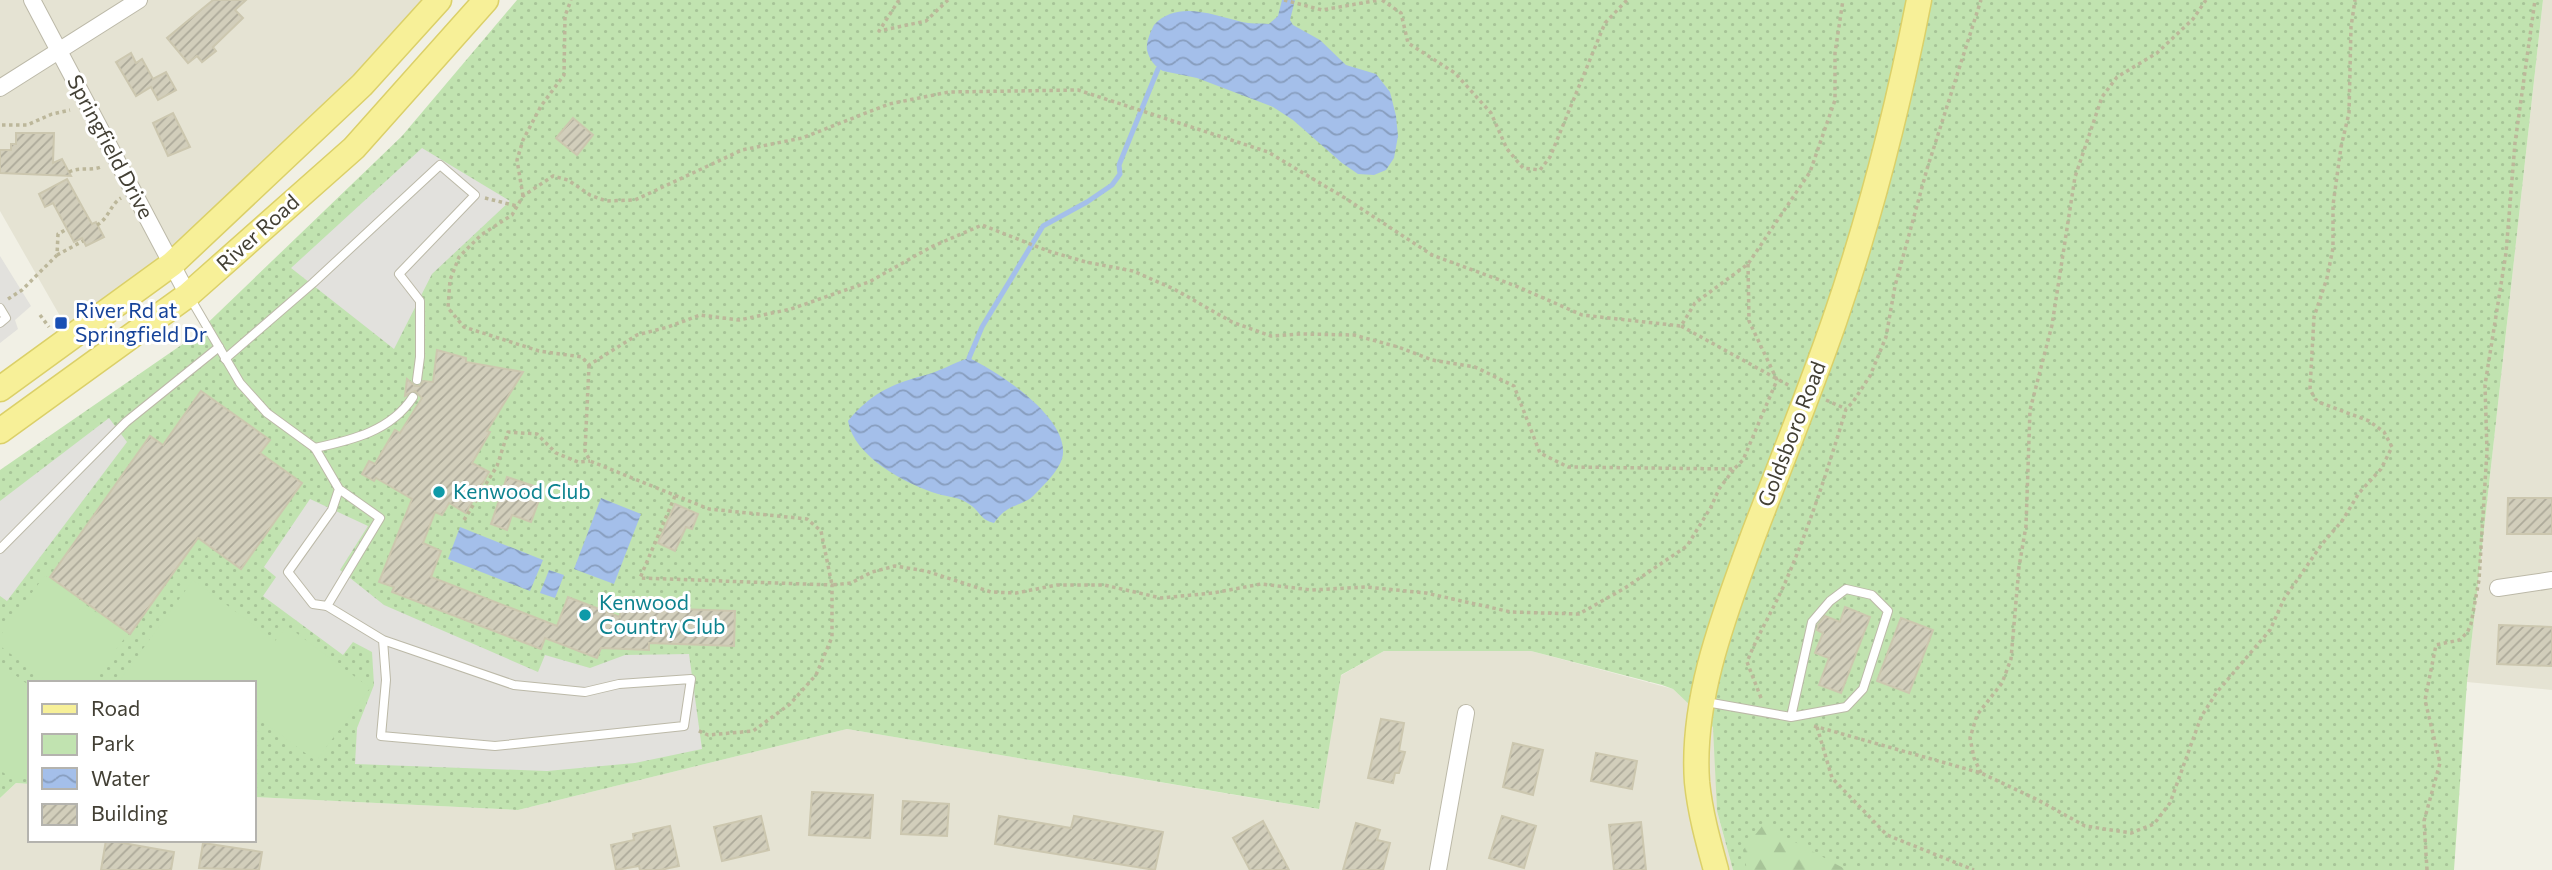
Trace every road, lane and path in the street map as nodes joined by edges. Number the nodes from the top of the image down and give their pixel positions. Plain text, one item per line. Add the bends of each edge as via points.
1 (32, 0) edge
2 (139, 0) edge
3 (439, 0) edge
4 (486, 0) edge
5 (571, 0) edge
6 (899, 0) edge
7 (948, 0) edge
8 (1284, 0) edge
9 (1380, 0) edge
10 (1627, 0) edge
11 (1843, 0) edge
12 (1919, 0) edge
13 (1981, 0) edge
14 (2206, 0) edge
15 (2355, 0) edge
16 (2535, 0) edge
17 (59, 52) junction
18 (0, 88) edge
19 (70, 110) dead end
20 (2, 125) dead end
21 (27, 125) junction
22 (27, 132) dead end
23 (103, 166) dead end
24 (69, 172) dead end
25 (475, 195) junction
26 (523, 196) junction
27 (115, 202) dead end
28 (517, 206) junction
29 (97, 225) dead end
30 (67, 229) dead end
31 (83, 241) dead end
32 (57, 255) junction
33 (172, 264) junction
34 (1748, 264) junction
35 (188, 295) junction
36 (0, 306) edge
37 (40, 315) dead end
38 (0, 323) edge
39 (1681, 326) junction
40 (51, 329) dead end
41 (219, 348) junction
42 (225, 359) junction
43 (589, 365) junction
44 (417, 380) dead end
45 (1777, 380) junction
46 (0, 389) edge
47 (413, 397) dead end
48 (0, 431) edge
49 (315, 448) junction
50 (590, 461) junction
51 (1734, 469) junction
52 (339, 489) junction
53 (674, 496) junction
54 (464, 520) dead end
55 (0, 549) edge
56 (2552, 580) edge
57 (832, 585) junction
58 (2498, 588) dead end
59 (327, 606) junction
60 (383, 640) junction
61 (1761, 699) dead end
62 (1703, 702) junction
63 (1466, 713) dead end
64 (1791, 717) junction
65 (684, 726) junction
66 (1817, 727) junction
67 (1981, 773) junction
68 (1438, 870) edge
69 (1716, 870) edge
70 (1975, 870) edge
71 (2427, 870) edge

1 - 17 street, Springfield Drive
2 - 17 street
3 - 33 main road, River Road via 362,85
4 - 35 main road, River Road via 354,148
5 - 26 path via 565,16 564,75 541,106 517,160
6 - 7 path via 879,31 926,22
8 - 9 path via 1322,10
9 - 10 path via 1401,13 1408,43 1455,73 1491,113 1507,149 1523,168 1540,170 1550,157 1605,23
11 - 34 path via 1835,53 1835,100 1810,172
12 - 62 main road, Goldsboro Road via 1886,143 1834,322 1740,572
13 - 61 path via 1927,169 1886,337 1870,376 1846,409 1821,493 1747,662
14 - 67 path via 2157,53 2117,77 2102,97 2075,177 2052,325 2030,410 2026,527 2011,659 2002,683 1977,715 1970,738
15 - 67 path via 2349,113 2333,205 2328,278 2314,317 2310,389 2321,403 2369,421 2384,432 2392,447 2381,469 2284,599 2270,630 2201,717 2171,803 2154,824 2131,833 2085,826
16 - 71 path via 2515,143 2506,253 2485,386 2487,451 2479,580 2467,633 2459,640 2436,645 2425,700 2440,764 2424,821
17 - 18 street
17 - 33 street, Springfield Drive
19 - 21 path
20 - 21 path
21 - 22 path
23 - 24 path
25 - 28 path
25 - 42 lane via 440,165
25 - 44 lane via 399,274 421,301
26 - 28 path
26 - 39 path via 553,176 606,201 635,200 742,149 802,138 889,104 949,92 1078,90 1268,152 1432,255 1582,315
27 - 29 path
28 - 43 path via 512,215 458,257 448,308 464,327 538,351 582,357
30 - 32 path via 58,234
31 - 32 path
32 - 36 path
33 - 35 street, Springfield Drive
33 - 46 main road, River Road
34 - 39 path via 1695,303
34 - 45 path via 1749,321
35 - 41 lane
35 - 48 main road, River Road
36 - 38 lane via 6,318
37 - 40 path
39 - 45 path
41 - 42 lane
41 - 55 lane via 126,422
42 - 49 lane via 267,413
43 - 50 path via 586,450
43 - 51 path via 637,335 700,315 739,320 791,309 869,282 982,225 1043,249 1133,271 1232,322 1271,336 1354,335 1432,360 1475,367 1514,386 1540,453 1568,467
45 - 51 path via 1743,460
47 - 49 lane via 386,424 356,439
49 - 52 lane
50 - 53 path
50 - 54 path via 578,462 556,453 537,435 508,432 497,466
51 - 57 path via 1687,547 1579,614 1511,612 1426,593 1366,586 1312,590 1261,584 1161,597 1104,584 991,592 895,566 851,583
52 - 59 lane via 332,510 288,572 313,604
52 - 59 lane via 380,518
53 - 57 path via 709,509 807,519 821,531
53 - 57 path via 640,578
56 - 58 street
57 - 65 path via 832,637 816,675 790,704 753,731 708,735
59 - 60 lane
60 - 65 lane via 514,685 585,692 618,684 691,679
60 - 65 lane via 386,680 381,736 495,746
62 - 64 lane
62 - 69 main road, Goldsboro Road via 1697,781
63 - 68 street
64 - 64 lane via 1846,706 1863,689 1888,611 1872,595 1846,589 1812,622
64 - 66 path
66 - 67 path
66 - 70 path via 1832,778 1887,835

